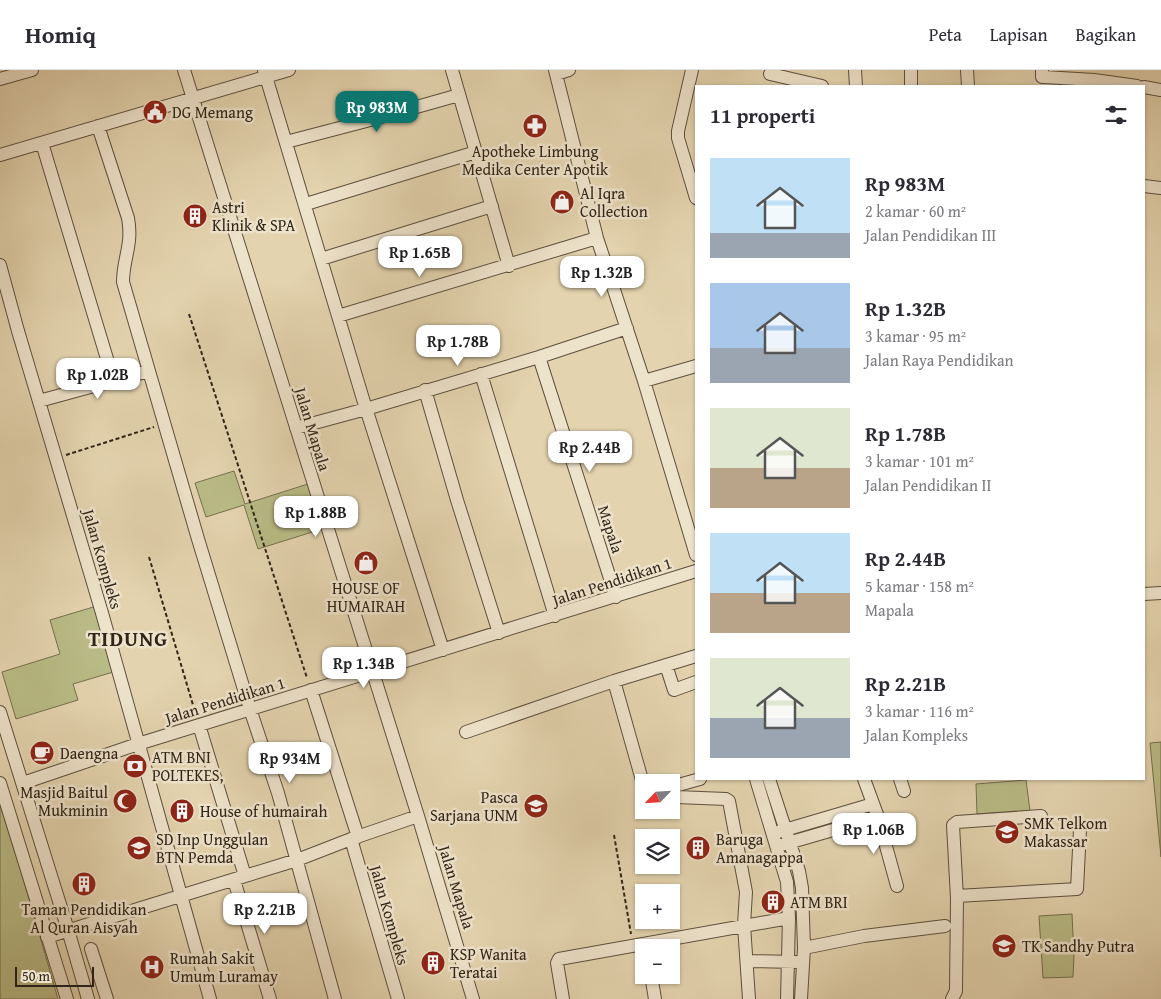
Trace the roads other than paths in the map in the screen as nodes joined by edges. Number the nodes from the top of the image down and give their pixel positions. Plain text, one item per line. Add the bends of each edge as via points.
1 (32, 70) edge
2 (184, 70) edge
3 (289, 70) edge
4 (452, 70) edge
5 (569, 70) edge
6 (692, 70) edge
7 (855, 70) edge
8 (911, 70) edge
9 (967, 70) edge
10 (556, 72) edge
11 (265, 74) edge
12 (1042, 74) edge
13 (1094, 75) edge
14 (770, 77) edge
15 (0, 79) edge
16 (816, 85) edge
17 (856, 85) edge
18 (911, 85) edge
19 (968, 85) edge
20 (1133, 85) edge
21 (1145, 87) edge
22 (1161, 90) edge
23 (459, 94) junction
24 (193, 97) junction
25 (98, 126) junction
26 (286, 142) junction
27 (42, 143) junction
28 (476, 152) junction
29 (0, 155) edge
30 (1145, 186) edge
31 (1161, 188) edge
32 (695, 195) edge
33 (306, 204) junction
34 (492, 206) junction
35 (597, 238) junction
36 (321, 259) junction
37 (0, 265) edge
38 (509, 266) junction
39 (338, 316) junction
40 (627, 328) junction
41 (539, 358) junction
42 (695, 366) edge
43 (149, 372) junction
44 (482, 374) junction
45 (114, 382) junction
46 (644, 382) junction
47 (425, 390) junction
48 (39, 401) junction
49 (366, 409) junction
50 (296, 428) junction
51 (695, 554) edge
52 (695, 575) edge
53 (1161, 593) edge
54 (1145, 594) edge
55 (616, 597) junction
56 (555, 616) junction
57 (499, 633) junction
58 (443, 650) junction
59 (695, 656) edge
60 (666, 665) junction
61 (372, 672) junction
62 (614, 682) junction
63 (695, 682) edge
64 (311, 690) junction
65 (250, 709) junction
66 (0, 712) edge
67 (199, 725) junction
68 (466, 732) dead end
69 (138, 744) junction
70 (640, 774) edge
71 (696, 780) edge
72 (756, 780) edge
73 (769, 780) edge
74 (864, 780) edge
75 (900, 780) edge
76 (0, 783) edge
77 (23, 783) junction
78 (680, 784) edge
79 (904, 791) dead end
80 (680, 797) edge
81 (873, 804) junction
82 (418, 816) junction
83 (1042, 816) dead end
84 (878, 817) junction
85 (1080, 829) dead end
86 (779, 831) junction
87 (354, 838) junction
88 (783, 844) junction
89 (297, 860) junction
90 (239, 878) junction
91 (897, 886) dead end
92 (181, 896) junction
93 (957, 896) junction
94 (789, 918) junction
95 (744, 925) junction
96 (945, 926) dead end
97 (68, 930) junction
98 (48, 937) junction
99 (679, 939) edge
100 (635, 946) edge
101 (804, 948) junction
102 (91, 949) dead end
103 (748, 961) junction
104 (788, 962) junction
105 (804, 962) junction
106 (652, 984) edge
107 (955, 996) edge
108 (66, 999) edge
109 (88, 999) edge
110 (108, 999) edge
111 (210, 999) edge
112 (270, 999) edge
113 (334, 999) edge
114 (398, 999) edge
115 (473, 999) edge
116 (562, 999) edge
117 (655, 999) edge
118 (749, 999) edge
119 (787, 999) edge
120 (801, 999) edge

1 - 15 street
2 - 24 street, Jalan Mapala
3 - 11 street
4 - 23 street
5 - 10 street
6 - 32 street via 678,138
7 - 17 street
8 - 18 street
9 - 19 street
10 - 35 street
11 - 24 street
11 - 26 street
12 - 13 street
13 - 20 street
14 - 16 street
21 - 22 street
23 - 26 street
23 - 28 street
24 - 25 street
24 - 50 street, Jalan Mapala
25 - 27 street
25 - 43 street via 128,218 130,243 123,282
26 - 33 street
27 - 29 street
27 - 45 street
28 - 33 street
28 - 34 street
30 - 31 street
33 - 36 street
34 - 36 street
34 - 38 street
35 - 38 street
35 - 40 street
36 - 39 street
37 - 48 street, Jalan Kompleks
38 - 39 street
39 - 49 street
40 - 41 street
40 - 46 street
41 - 44 street
41 - 55 street, Mapala
42 - 46 street
43 - 45 street
43 - 65 street
44 - 47 street
44 - 56 street
45 - 48 street
46 - 51 street
47 - 49 street
47 - 57 street
48 - 69 street, Jalan Kompleks
49 - 50 street
49 - 58 street
50 - 61 street, Jalan Mapala
51 - 52 street
52 - 55 street, Jalan Pendidikan 1
53 - 54 street
55 - 56 street, Jalan Pendidikan 1
56 - 57 street, Jalan Pendidikan 1
57 - 58 street, Jalan Pendidikan 1
58 - 61 street, Jalan Pendidikan 1
59 - 60 street
60 - 62 street
60 - 63 street via 674,690
61 - 64 street, Jalan Pendidikan 1
61 - 82 street, Jalan Mapala
62 - 68 street
62 - 70 street
64 - 65 street, Jalan Pendidikan 1
64 - 87 street, Jalan Kompleks
65 - 67 street, Jalan Pendidikan 1
65 - 89 street
66 - 77 street
67 - 69 street, Jalan Pendidikan 1
67 - 90 street
69 - 77 street, Jalan Pendidikan 1
69 - 92 street, Jalan Kompleks
71 - 78 street
72 - 86 street
73 - 86 street
74 - 81 street
75 - 79 street
76 - 98 street
77 - 97 street
80 - 95 street via 729,801 746,892
81 - 84 street
81 - 86 street
82 - 87 street
82 - 115 street, Jalan Mapala
83 - 93 street via 957,822 953,825
84 - 88 street
84 - 91 street
85 - 93 street via 1077,889
86 - 88 street
87 - 89 street
87 - 114 street, Jalan Kompleks
88 - 94 street
88 - 101 street via 799,870
89 - 90 street
89 - 113 street
90 - 92 street
90 - 112 street
92 - 97 street
92 - 111 street, Jalan Kompleks
93 - 107 street
94 - 95 street
94 - 104 street
95 - 99 street
95 - 103 street
96 - 101 street via 864,936
97 - 98 street
97 - 109 street
98 - 108 street
100 - 116 street via 559,959
101 - 105 street
102 - 110 street
103 - 104 street
103 - 118 street
104 - 105 street
104 - 119 street
105 - 120 street
106 - 117 street

